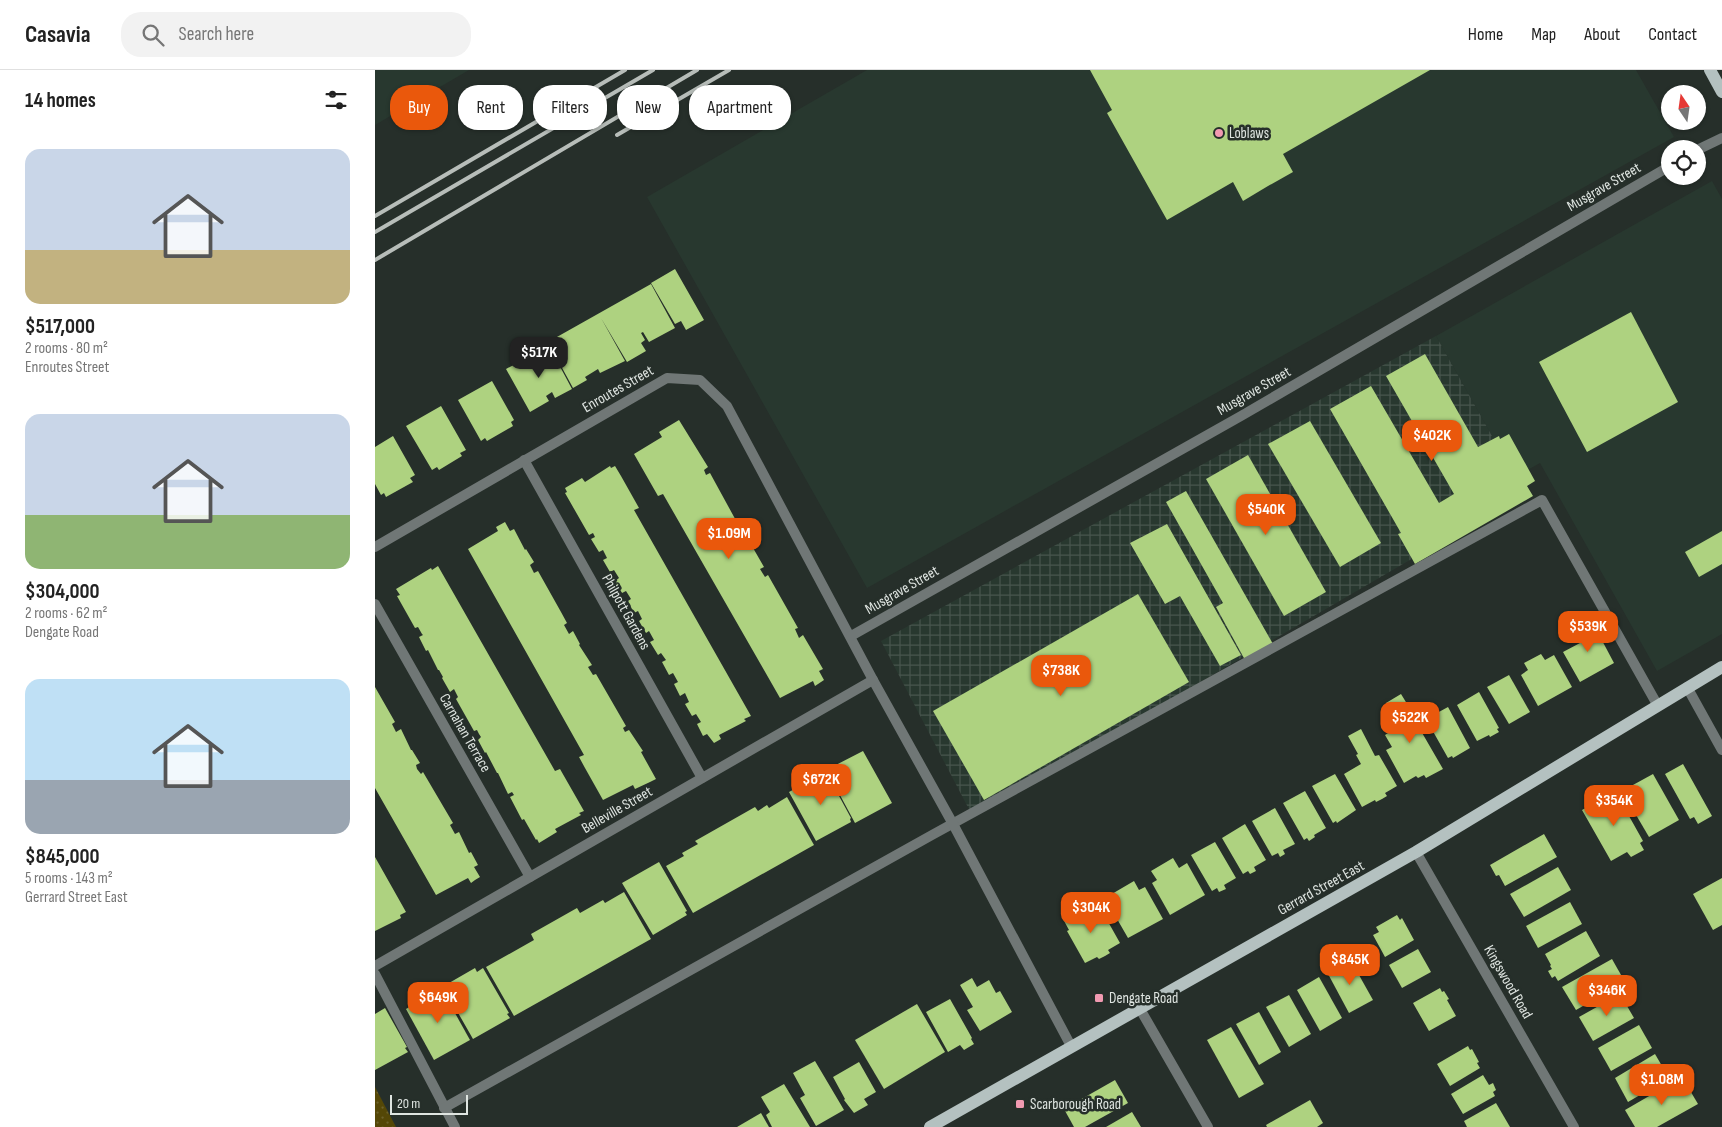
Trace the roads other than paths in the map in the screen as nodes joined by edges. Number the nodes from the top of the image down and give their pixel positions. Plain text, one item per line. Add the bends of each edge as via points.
1 (1709, 70) edge
2 (1722, 92) edge
3 (1722, 138) edge
4 (1706, 146) edge
5 (1661, 171) edge
6 (524, 460) junction
7 (375, 547) edge
8 (375, 604) edge
9 (851, 636) junction
10 (1722, 667) edge
11 (873, 680) junction
12 (1687, 687) junction
13 (1658, 706) junction
14 (1722, 750) edge
15 (702, 778) junction
16 (953, 824) junction
17 (1416, 852) junction
18 (530, 877) junction
19 (375, 966) edge
20 (375, 974) edge
21 (1140, 1008) junction
22 (1071, 1046) junction
23 (444, 1108) junction
24 (455, 1127) edge
25 (929, 1127) edge
26 (1208, 1127) edge
27 (1574, 1127) edge

1 - 2 main road
3 - 4 street
5 - 9 street, Musgrave Street via 1241,416
6 - 7 street, Enroutes Street
6 - 9 street, Enroutes Street via 667,378 700,380 727,406
6 - 15 street, Philpott Gardens
8 - 18 street, Carnahan Terrace
9 - 11 street
10 - 12 main road, Gerrard Street East
11 - 15 street, Belleville Street
11 - 16 street
12 - 13 main road, Gerrard Street East
12 - 14 street
13 - 16 street via 1542,500
13 - 17 main road, Gerrard Street East
15 - 18 street, Belleville Street
16 - 22 street
16 - 23 street
17 - 21 main road, Gerrard Street East
17 - 27 street, Kingswood Road
18 - 19 street, Belleville Street
20 - 23 street
21 - 22 main road, Gerrard Street East
21 - 26 street
22 - 25 main road, Gerrard Street East
23 - 24 street

